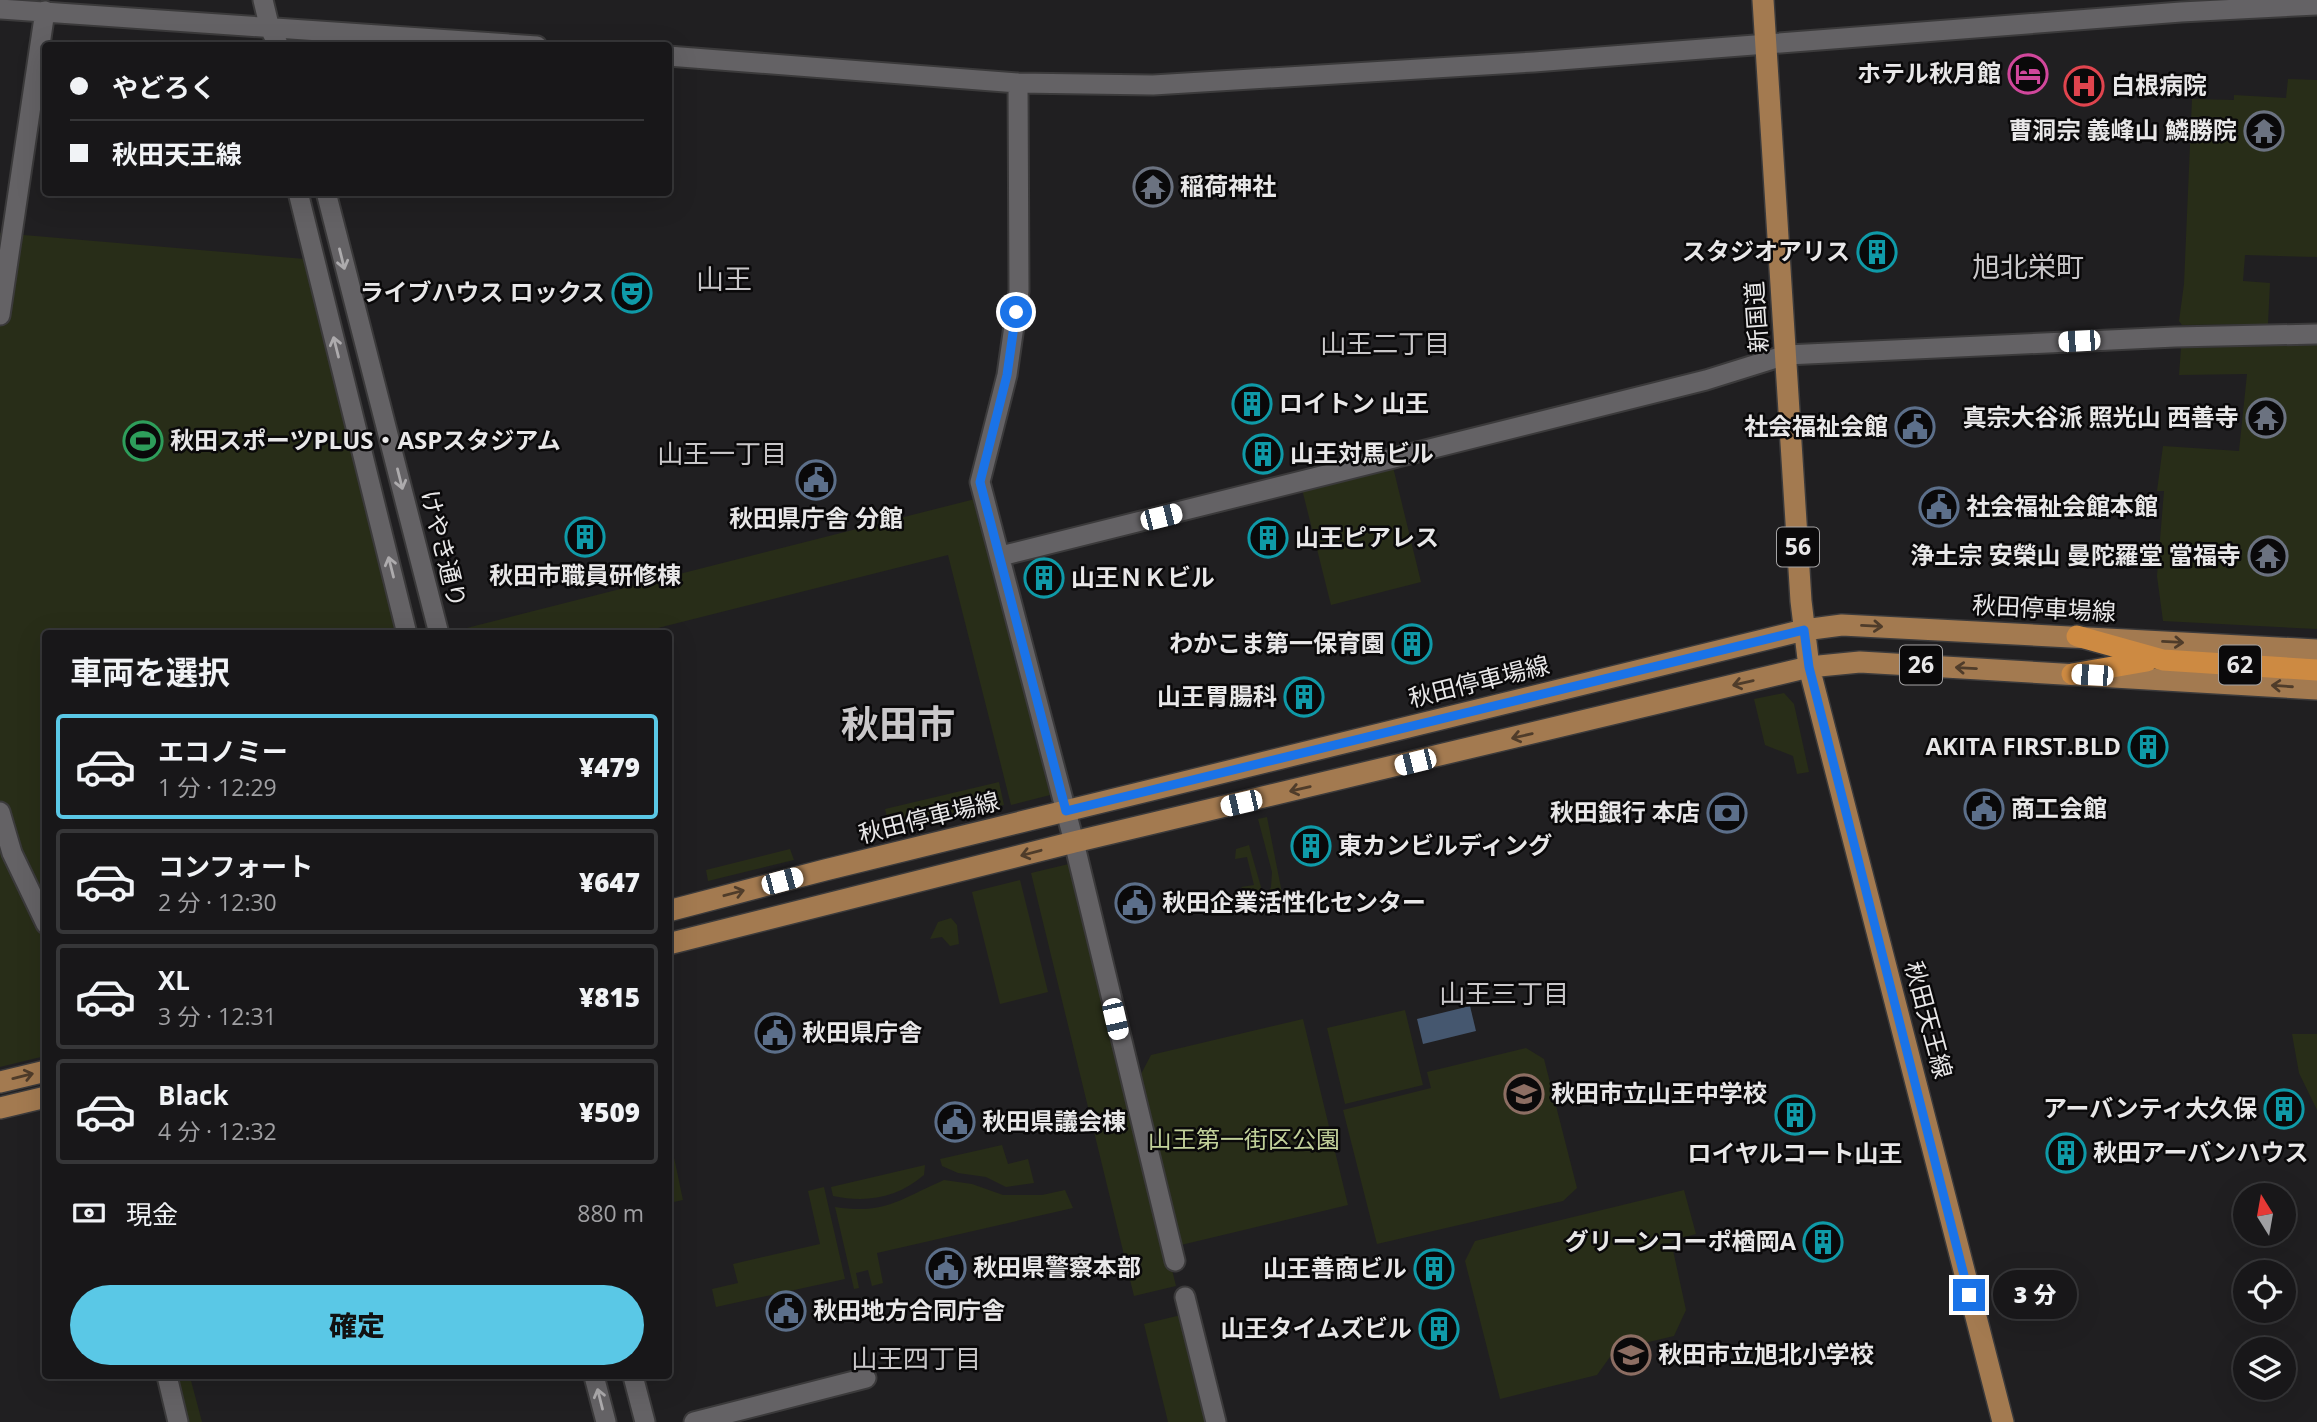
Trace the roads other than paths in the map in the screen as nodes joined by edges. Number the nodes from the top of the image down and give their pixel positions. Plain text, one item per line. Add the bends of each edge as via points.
1 (263, 0) edge
2 (1763, 0) edge
3 (2317, 5) edge
4 (0, 9) edge
5 (45, 11) junction
6 (273, 40) edge
7 (488, 42) edge
8 (1766, 43) junction
9 (672, 56) edge
10 (1018, 83) junction
11 (299, 196) edge
12 (327, 196) edge
13 (0, 315) edge
14 (2317, 334) edge
15 (1786, 355) junction
16 (1001, 556) junction
17 (406, 630) edge
18 (438, 630) edge
19 (1804, 630) junction
20 (2077, 636) junction
21 (2317, 650) edge
22 (2163, 660) junction
23 (1809, 667) junction
24 (2317, 670) edge
25 (2073, 674) junction
26 (2317, 689) edge
27 (1066, 811) junction
28 (0, 813) edge
29 (1074, 842) junction
30 (672, 910) edge
31 (42, 916) edge
32 (672, 943) edge
33 (42, 1071) edge
34 (0, 1082) edge
35 (42, 1098) edge
36 (0, 1108) edge
37 (1175, 1261) dead end
38 (1185, 1297) dead end
39 (866, 1378) dead end
40 (168, 1379) edge
41 (595, 1379) edge
42 (635, 1379) edge
43 (178, 1422) edge
44 (606, 1422) edge
45 (645, 1422) edge
46 (694, 1422) edge
47 (1216, 1422) edge
48 (2003, 1422) edge

1 - 6 street
2 - 8 main road, 新国道 / 56
3 - 8 street
4 - 5 street
5 - 6 street
5 - 13 street
6 - 7 street via 339,30
8 - 10 street via 1322,77 1153,85
8 - 15 main road, 新国道 / 56
9 - 10 street
10 - 16 street via 1019,291 1007,375 980,482
17 -> 11 street
12 -> 18 street, けやき通り
14 - 15 street
15 - 16 street via 1706,380
15 - 19 main road, 新国道 / 56
16 - 27 street
19 -> 20 main road, 秋田停車場線 / 26 via 1842,625
19 - 23 main road, 秋田天王線 / 56
19 - 27 main road, 秋田停車場線 / 26
20 -> 21 main road, 秋田停車場線 / 26
20 - 22 highway, 62
22 - 24 highway, 62
22 - 25 highway, 62
25 -> 23 main road, 26 via 1860,662
23 -> 29 main road, 26
23 - 48 main road, 秋田天王線 / 56
26 -> 25 main road, 26
27 - 29 street
30 -> 27 main road, 秋田停車場線 / 26
28 - 31 street via 12,853
29 -> 32 main road, 26
29 - 37 street
34 -> 33 main road
35 - 36 main road
38 - 47 street
39 - 46 street
40 - 43 street
44 -> 41 street
42 - 45 street

